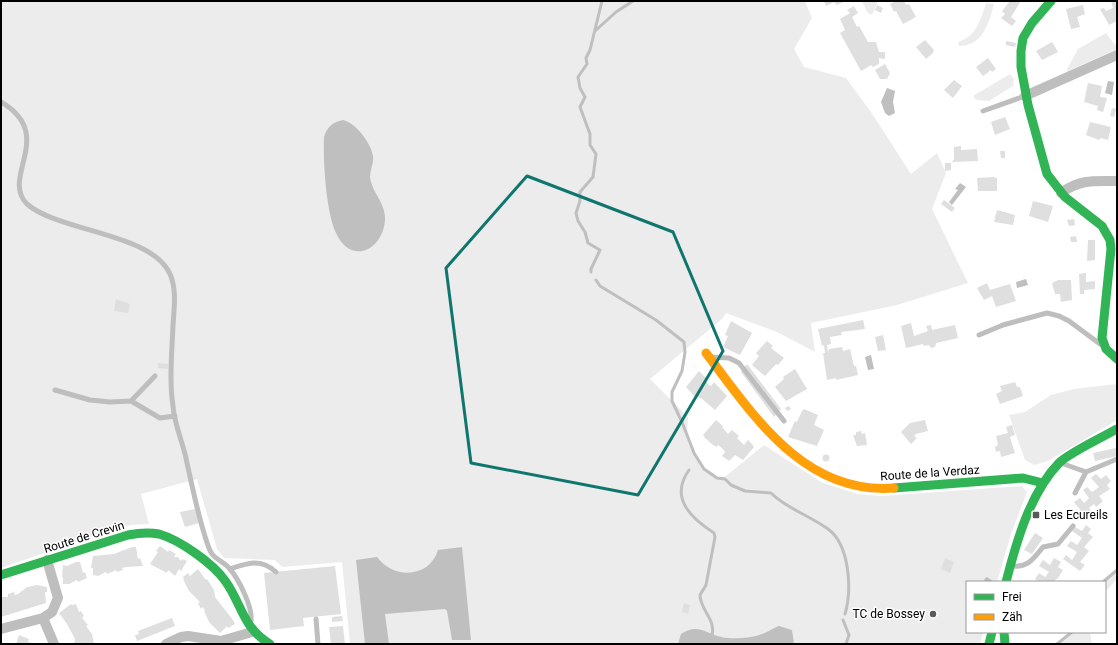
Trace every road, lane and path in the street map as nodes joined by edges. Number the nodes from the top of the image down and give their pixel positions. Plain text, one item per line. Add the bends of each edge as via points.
1 (1051, 1) edge
2 (1117, 55) edge
3 (1025, 96) junction
4 (1, 102) edge
5 (983, 111) dead end
6 (1117, 181) edge
7 (1061, 193) junction
8 (979, 335) dead end
9 (1104, 346) junction
10 (707, 355) joint
11 (1117, 358) edge
12 (155, 376) dead end
13 (55, 390) dead end
14 (131, 401) junction
15 (175, 416) junction
16 (784, 421) dead end
17 (1117, 430) edge
18 (1117, 459) edge
19 (1060, 462) junction
20 (1086, 472) junction
21 (1043, 484) junction
22 (1075, 493) dead end
23 (1073, 526) dead end
24 (47, 560) junction
25 (1010, 566) junction
26 (230, 569) junction
27 (276, 572) dead end
28 (1, 575) edge
29 (1006, 581) edge
30 (43, 618) junction
31 (316, 618) dead end
32 (1, 629) edge
33 (251, 630) junction
34 (992, 633) edge
35 (1004, 633) edge
36 (54, 644) edge
37 (166, 644) edge
38 (270, 644) edge
39 (318, 644) edge
40 (989, 644) edge
41 (1005, 644) edge

1 - 3 street via 1028,30 1022,42 1020,51
2 - 3 street
3 - 5 lane
3 - 7 street via 1047,174
4 - 15 lane via 17,114 25,128 26,136 17,177 19,194 26,204 46,215 140,247 156,258 170,274 175,299 172,369
6 - 7 street via 1081,182
7 - 9 street via 1105,227 1110,235 1111,248 1102,330
8 - 9 lane via 1003,325 1047,313 1066,319
9 - 11 street
10 - 16 lane via 725,357 739,363
10 - 21 street, Route de la Verdaz via 776,442 798,460 838,481 882,489 1024,478
12 - 14 lane
13 - 14 lane via 90,400
14 - 15 lane via 160,418
15 - 26 lane via 204,532 213,554
17 - 19 street
18 - 20 lane
19 - 20 lane
19 - 21 street
20 - 22 lane
21 - 25 street via 1024,520
23 - 25 lane via 1060,543 1043,547 1030,563
24 - 28 street, Route de Crevin
24 - 30 street via 58,598 52,612
24 - 33 street, Route de Crevin via 128,535 161,535 181,545 220,574
25 - 29 street
26 - 27 lane via 259,562
26 - 33 lane via 252,614
30 - 32 street
30 - 36 street
31 - 39 lane
33 - 37 street via 221,641 188,636
33 - 38 street, Route de Crevin
34 - 40 street
35 - 41 street

